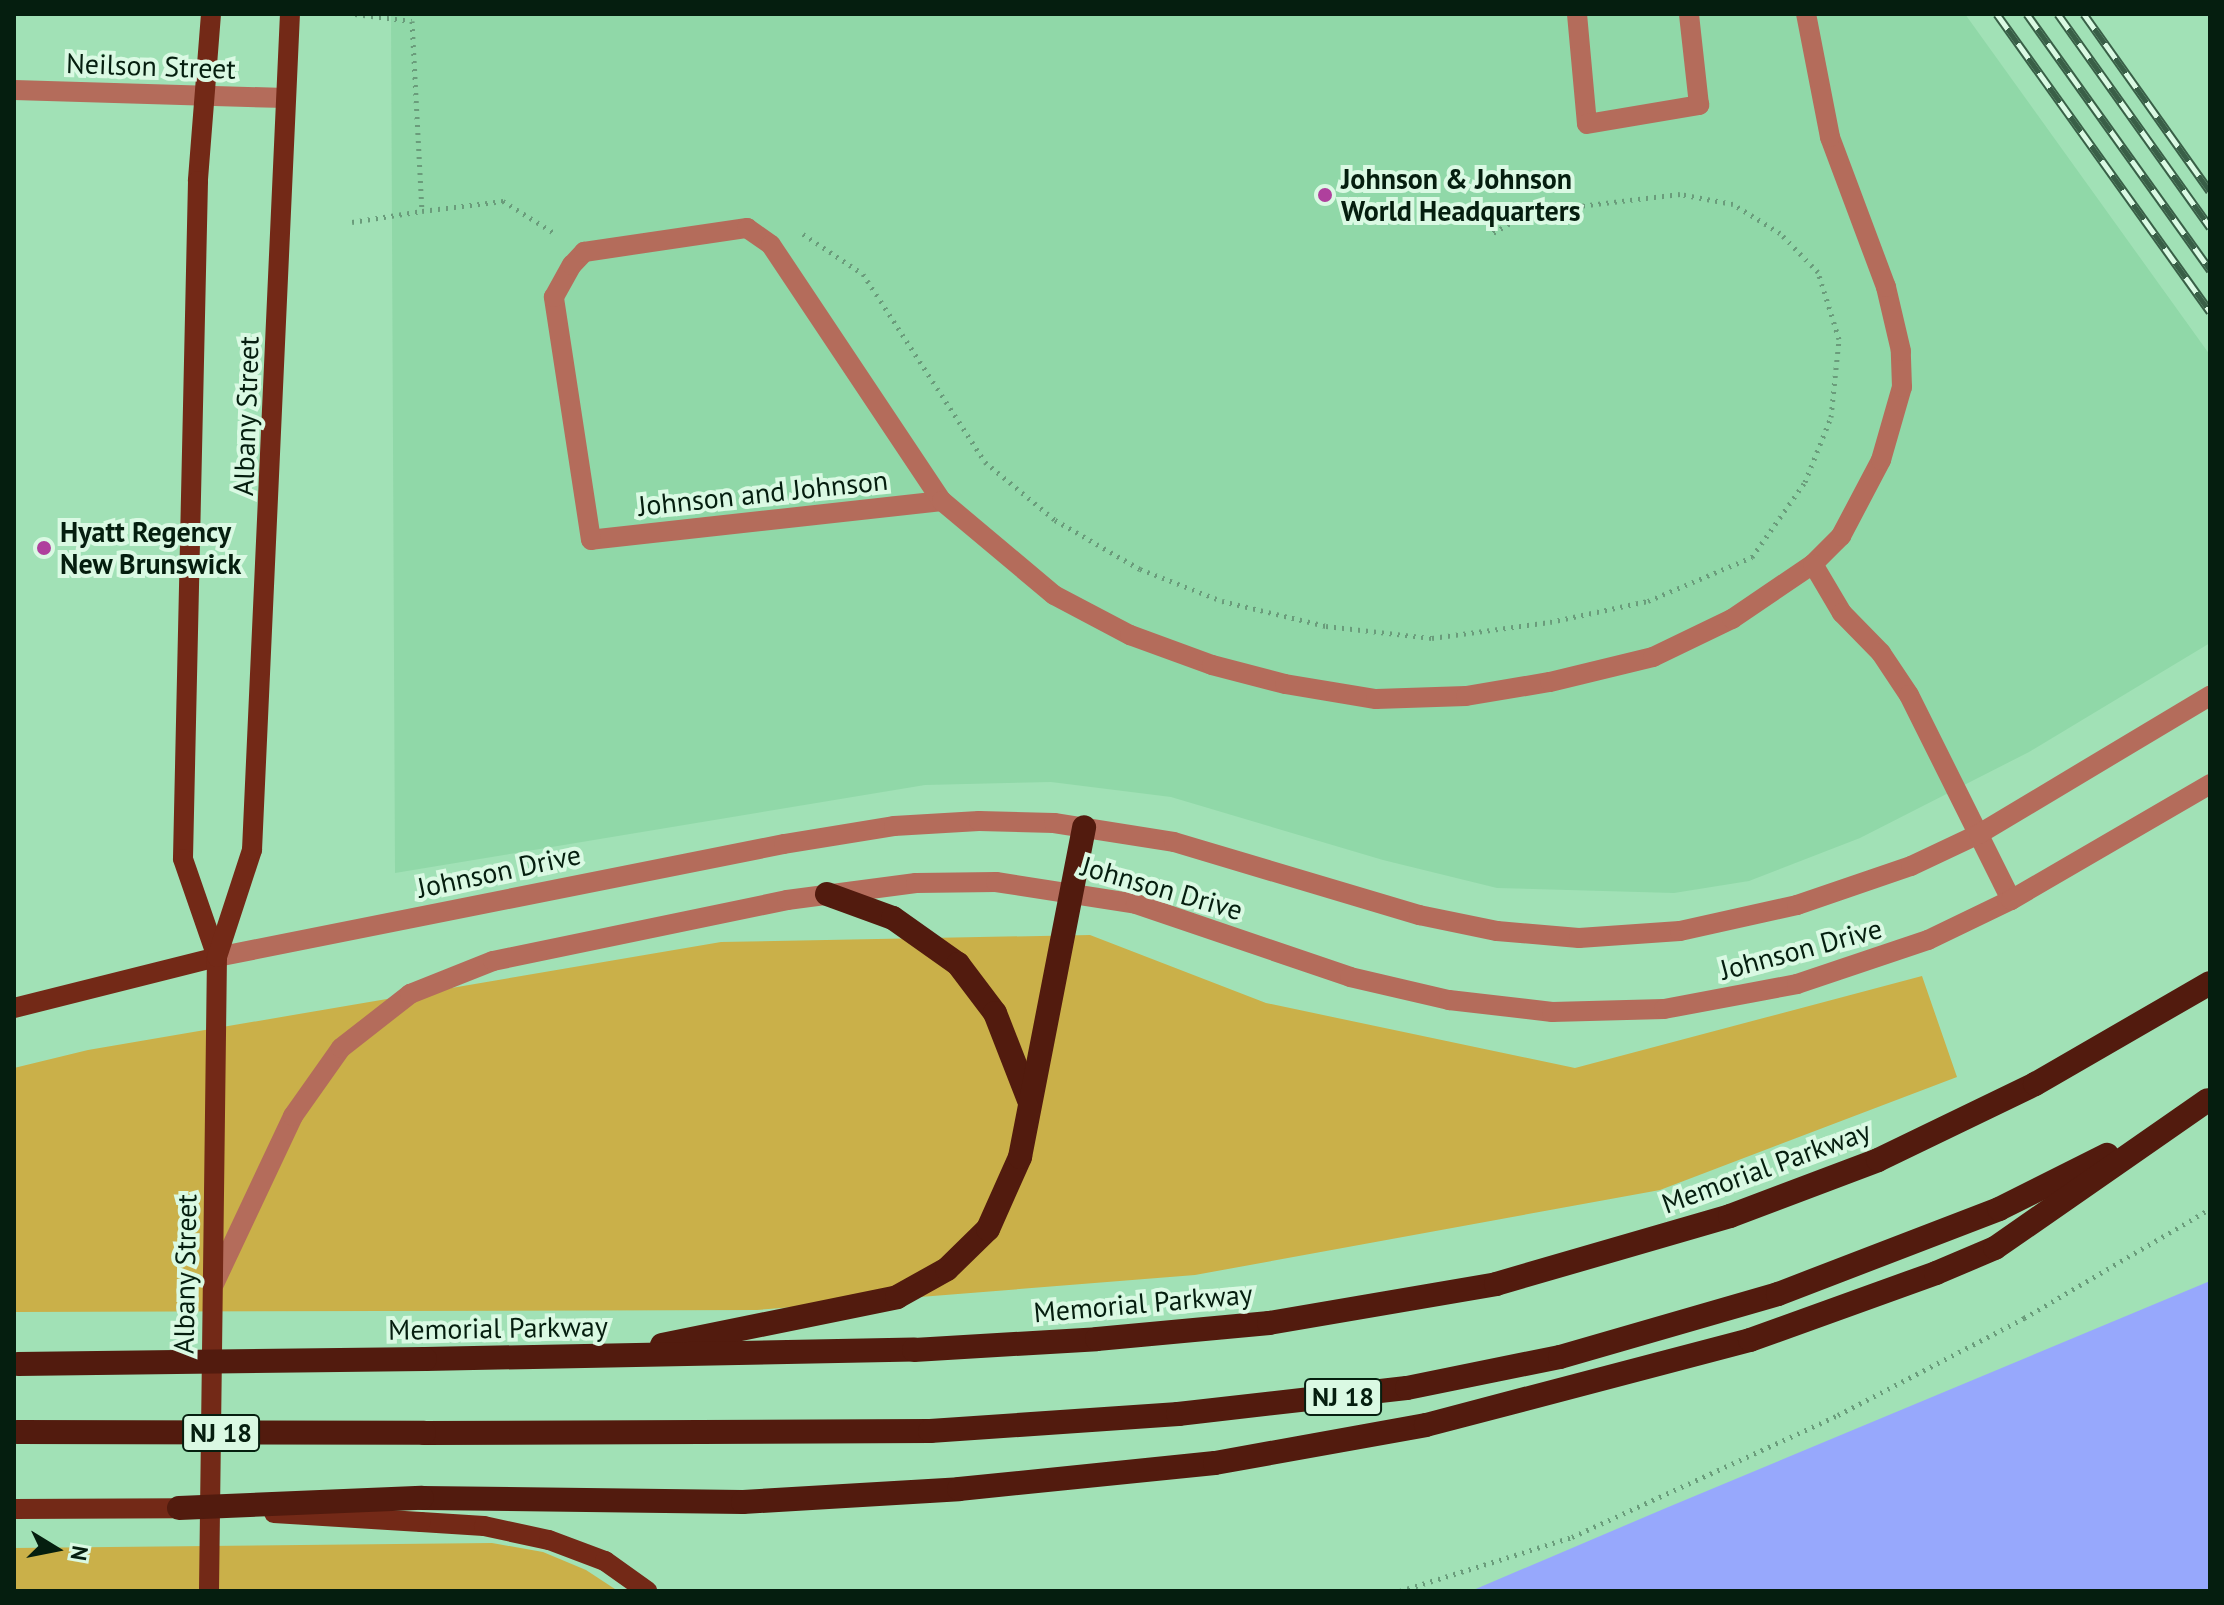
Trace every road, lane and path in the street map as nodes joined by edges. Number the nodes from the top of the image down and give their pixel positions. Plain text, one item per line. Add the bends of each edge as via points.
1 (211, 14) edge
2 (290, 14) edge
3 (355, 14) edge
4 (1577, 14) edge
5 (1689, 14) edge
6 (1806, 14) edge
7 (14, 90) edge
8 (205, 96) junction
9 (286, 98) junction
10 (422, 211) junction
11 (352, 222) dead end
12 (747, 228) junction
13 (1493, 233) dead end
14 (584, 252) junction
15 (942, 501) junction
16 (1813, 564) junction
17 (2210, 696) edge
18 (2210, 784) edge
19 (1084, 827) junction
20 (1979, 834) junction
21 (1072, 890) junction
22 (827, 894) junction
23 (2011, 900) junction
24 (217, 957) junction
25 (2210, 983) edge
26 (14, 1008) edge
27 (2209, 1100) edge
28 (1031, 1106) junction
29 (2210, 1209) edge
30 (214, 1284) junction
31 (597, 1357) junction
32 (16, 1364) edge
33 (16, 1432) edge
34 (179, 1508) joint
35 (15, 1509) edge
36 (422, 1510) junction
37 (209, 1553) junction
38 (209, 1591) edge
39 (220, 1591) edge
40 (647, 1591) edge
41 (1400, 1591) edge

1 - 8 main road, Albany Street
2 - 9 main road, Albany Street
3 - 10 path via 412,21
4 - 5 street via 1587,124 1699,105
6 - 16 street via 1830,137 1886,287 1902,387 1864,497 1841,536
7 - 8 street, Neilson Street
8 - 9 street, Neilson Street
8 - 24 main road, Albany Street via 198,181 183,859
9 - 24 main road, Albany Street via 252,850
10 - 11 path
10 - 14 path via 503,201
12 - 13 path via 778,222 819,241 863,274 985,462 1055,520 1140,569 1222,601 1326,626 1432,638 1550,622 1648,601 1752,557 1805,482 1831,417 1839,339 1818,272 1780,233 1733,204 1680,194 1530,212
12 - 14 street
12 - 15 street via 771,245
14 - 15 street, Johnson and Johnson via 554,297 591,540
15 - 16 street via 1054,595 1130,635 1285,684 1376,699 1466,696 1653,657 1732,619
16 - 20 street via 1842,613 1881,653 1909,695
17 - 20 street, Johnson Drive
18 - 23 street, Johnson Drive
19 - 20 street, Johnson Drive via 1218,853 1458,925 1579,938 1650,935 1753,917 1876,880
19 - 21 highway
19 - 24 street, Johnson Drive via 1019,821 894,826 690,861
20 - 23 street
21 - 22 street, Johnson Drive via 955,881
21 - 23 street, Johnson Drive via 1171,914 1405,991 1480,1005 1591,1014 1711,1002 1842,972 1928,940
21 - 28 highway
22 - 28 highway via 903,924 958,964 995,1013
22 - 30 street, Johnson Drive via 493,961 410,994 362,1028 307,1093
24 - 26 main road
24 - 30 main road, Albany Street
25 - 31 highway, Memorial Parkway via 2035,1084 1878,1160 1730,1216 1496,1284 1269,1323 1097,1339 914,1350
27 - 33 highway, NJ 18, bridge via 1999,1209 1853,1267 1646,1334 1421,1386 1192,1413 930,1431
27 - 36 highway via 1995,1248 1951,1267 1750,1340 1426,1425 1215,1463 959,1489 743,1502
28 - 31 highway via 1002,1206 970,1251 924,1284 846,1312
29 - 41 path via 2024,1318 1838,1415 1572,1537
30 - 37 main road, Albany Street
31 - 32 highway, Memorial Parkway, bridge
34 - 35 main road
34 - 36 highway, bridge
36 - 40 main road via 549,1540 605,1561
37 - 38 main road, Albany Street
37 - 39 main road

